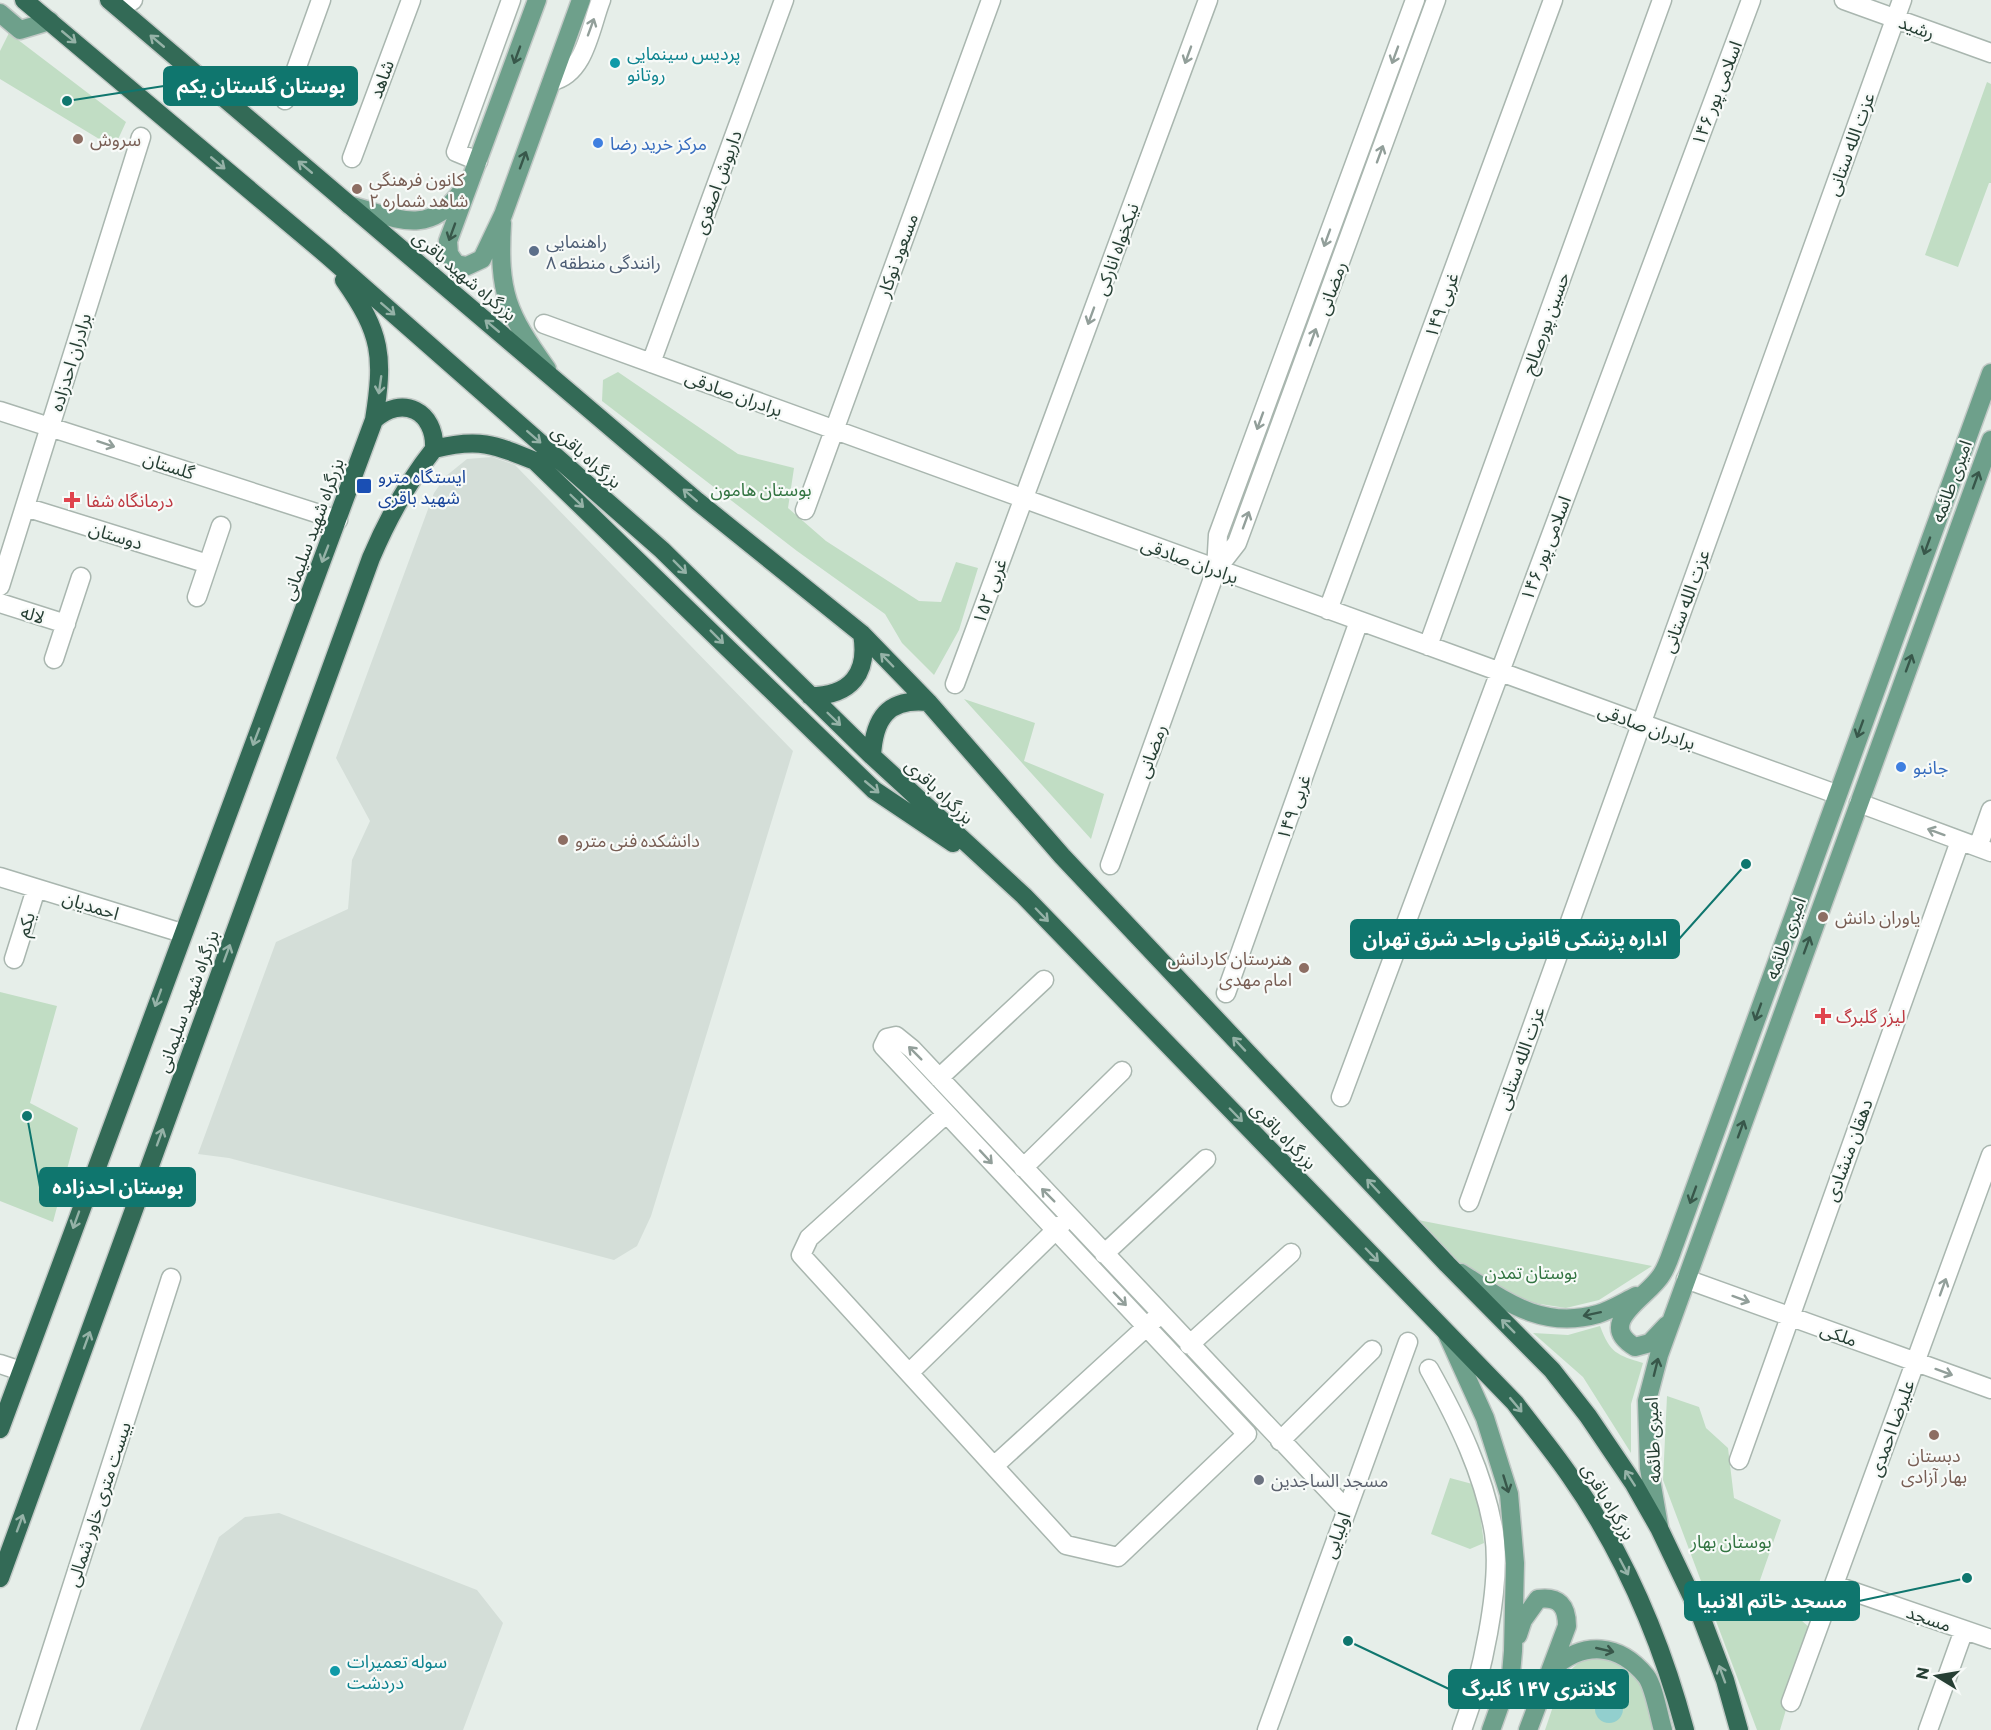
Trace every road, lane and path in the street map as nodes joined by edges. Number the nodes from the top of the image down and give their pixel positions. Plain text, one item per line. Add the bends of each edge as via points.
1 (24, 0) edge
2 (109, 0) edge
3 (321, 0) edge
4 (411, 0) edge
5 (511, 0) edge
6 (537, 0) edge
7 (581, 0) edge
8 (601, 0) edge
9 (784, 0) edge
10 (991, 0) edge
11 (1208, 0) edge
12 (1415, 0) edge
13 (1436, 0) edge
14 (1553, 0) edge
15 (1662, 0) edge
16 (1751, 0) edge
17 (1844, 0) edge
18 (1902, 0) edge
19 (0, 13) edge
20 (1895, 19) junction
21 (50, 21) junction
22 (1991, 53) edge
23 (552, 81) junction
24 (285, 100) dead end
25 (141, 137) dead end
26 (352, 158) dead end
27 (475, 169) junction
28 (349, 205) junction
29 (503, 215) junction
30 (328, 256) junction
31 (544, 324) dead end
32 (651, 363) junction
33 (1991, 373) edge
34 (553, 377) junction
35 (0, 411) edge
36 (375, 420) junction
37 (50, 426) junction
38 (832, 429) junction
39 (1991, 440) edge
40 (434, 449) junction
41 (1023, 499) junction
42 (25, 507) junction
43 (805, 510) dead end
44 (338, 520) junction
45 (221, 526) dead end
46 (208, 564) junction
47 (1216, 570) junction
48 (81, 577) dead end
49 (0, 586) edge
50 (197, 597) dead end
51 (0, 603) edge
52 (1328, 610) junction
53 (1359, 621) junction
54 (66, 624) junction
55 (862, 634) junction
56 (1428, 646) junction
57 (54, 658) dead end
58 (1499, 672) junction
59 (955, 684) dead end
60 (810, 696) junction
61 (928, 702) junction
62 (1641, 723) junction
63 (872, 756) junction
64 (1836, 794) junction
65 (1858, 803) junction
66 (1991, 810) edge
67 (1960, 841) junction
68 (1984, 850) edge
69 (1110, 865) dead end
70 (1000, 874) junction
71 (0, 877) edge
72 (36, 889) junction
73 (182, 933) junction
74 (14, 959) dead end
75 (1044, 980) dead end
76 (1226, 993) dead end
77 (1122, 1071) dead end
78 (939, 1078) junction
79 (1341, 1097) dead end
80 (946, 1114) junction
81 (1991, 1155) edge
82 (1206, 1159) dead end
83 (1023, 1168) junction
84 (1468, 1202) dead end
85 (1070, 1217) junction
86 (1055, 1231) junction
87 (1291, 1253) dead end
88 (1104, 1254) junction
89 (1447, 1264) junction
90 (171, 1278) dead end
91 (1686, 1279) junction
92 (1646, 1292) junction
93 (1161, 1313) junction
94 (1789, 1316) junction
95 (1671, 1322) junction
96 (1147, 1326) junction
97 (1446, 1333) junction
98 (1408, 1341) dead end
99 (1189, 1345) junction
100 (1372, 1350) dead end
101 (1915, 1362) junction
102 (0, 1364) edge
103 (1429, 1369) dead end
104 (21, 1371) junction
105 (909, 1373) junction
106 (1991, 1389) edge
107 (0, 1429) edge
108 (1280, 1441) junction
109 (1739, 1460) dead end
110 (994, 1466) junction
111 (1346, 1509) junction
112 (1659, 1528) junction
113 (0, 1578) edge
114 (1834, 1585) junction
115 (1964, 1630) junction
116 (1991, 1639) edge
117 (1513, 1652) junction
118 (1553, 1668) junction
119 (1474, 1692) junction
120 (1501, 1701) junction
121 (1791, 1702) dead end
122 (26, 1730) edge
123 (1267, 1730) edge
124 (1462, 1730) edge
125 (1491, 1730) edge
126 (1528, 1730) edge
127 (1663, 1730) edge
128 (1685, 1730) edge
129 (1739, 1730) edge
130 (1928, 1730) edge

1 - 21 highway, بزرگراه باقری
28 -> 2 highway
3 - 24 street
4 - 26 street, شاهد
5 - 27 street via 456,152
6 -> 27 main road
7 - 23 main road
23 -> 8 street via 563,78 578,63
9 - 32 street, داریوش اصغری
10 - 38 street, مسعود نوکار
11 -> 41 street, نیکخواه انارکی
12 -> 47 street, رمضانی via 1218,535
47 -> 13 street, رمضانی via 1238,543
14 - 52 street, ۱۴۹ غربی
15 - 56 street, حسین پورصالح
16 - 58 street, ۱۴۶ اسلامی پور
17 - 20 street, رشید
18 - 20 street, عزت الله ستانی
19 - 21 main road via 20,30
20 - 22 street, رشید
20 - 62 street, عزت الله ستانی
21 -> 30 highway, بزرگراه باقری
29 -> 23 main road
25 - 37 street, برادران احدزاده
27 - 28 main road via 447,210 431,220 411,222
27 -> 29 main road via 448,242 449,254 456,264 467,266 482,259
34 -> 28 highway, بزرگراه شهید باقری
29 - 34 main road via 504,292 519,330
30 -> 36 highway, بزرگراه شهید سلیمانی via 362,306 378,344 381,374
30 -> 60 highway, بزرگراه باقری via 662,550
31 - 32 street, برادران صادقی
32 - 38 street, برادران صادقی
33 -> 64 main road, امیری طائمه
55 -> 34 highway, بزرگراه باقری via 697,501
35 - 37 street, گلستان
36 - 40 highway via 393,408 416,410 432,426
36 - 44 highway, بزرگراه شهید سلیمانی
37 - 42 street, برادران احدزاده
37 -> 44 street, گلستان
38 - 41 street, برادران صادقی
38 - 43 street, مسعود نوکار
65 -> 39 main road, امیری طائمه
40 -> 70 highway via 462,442 499,446 535,461 874,790
113 -> 40 highway, بزرگراه شهید سلیمانی via 371,558 392,511
41 - 47 street, برادران صادقی
41 - 59 street, ۱۵۲ غربی
42 - 46 street, دوستان
42 - 49 street, برادران احدزاده
44 -> 73 highway, بزرگراه شهید سلیمانی
45 - 46 street
46 - 50 street
47 - 52 street, برادران صادقی
47 - 69 street, رمضانی
48 - 54 street, لاله
51 - 54 street, لاله
52 - 53 street, برادران صادقی
53 - 56 street, برادران صادقی
53 - 76 street, ۱۴۹ غربی
54 - 57 street, لاله
55 - 60 highway via 863,666 855,680 828,696
61 -> 55 highway, بزرگراه باقری
56 - 58 street, برادران صادقی
58 - 62 street, برادران صادقی
58 - 79 street, ۱۴۶ اسلامی پور
60 -> 63 highway, بزرگراه باقری
61 - 63 highway via 909,700 892,707 880,720 873,737
89 -> 61 highway, بزرگراه باقری via 1062,855
62 - 64 street, برادران صادقی
62 - 84 street, عزت الله ستانی
63 - 70 highway, بزرگراه باقری
64 -> 92 main road, امیری طائمه via 1675,1244 1662,1275
67 -> 65 street
91 -> 65 main road, امیری طائمه
66 - 68 street
67 - 68 street
67 - 94 street, دهقان منشادی
70 -> 97 highway, بزرگراه باقری
71 - 72 street, احمدیان
72 - 73 street, احمدیان
72 - 74 street, یکم
73 -> 104 highway, بزرگراه شهید سلیمانی
75 - 78 street
77 - 83 street
78 -> 80 street via 904,1042 896,1036 887,1038 883,1046
78 - 83 street
80 -> 86 street
80 - 105 street via 809,1238 801,1255
101 -> 81 street, علیرضا احمدی
82 - 88 street
85 -> 83 street
85 - 86 street
85 - 88 street
86 -> 96 street
86 - 105 street
87 - 99 street
88 - 93 street
92 -> 89 main road, امیری طائمه via 1598,1314 1557,1319 1518,1310
112 -> 89 highway, بزرگراه باقری via 1588,1416 1552,1370
90 - 122 street, بیست متری خاور شمالی
91 -> 94 street, ملکی
91 - 95 main road, امیری طائمه
92 - 95 main road via 1620,1322 1624,1340 1635,1347 1650,1343
93 - 96 street
93 - 99 street
94 - 101 street, ملکی
94 - 109 street, دهقان منشادی
112 -> 95 main road, امیری طائمه via 1649,1468 1647,1401
96 - 110 street
96 - 110 street via 1247,1434 1118,1557 1066,1545
97 -> 117 main road via 1485,1418 1509,1494 1515,1563
97 -> 128 highway, بزرگراه باقری via 1515,1403 1594,1514 1627,1572 1653,1630
98 - 111 street, اولیایی
99 - 108 street
100 - 108 street
101 -> 106 street, ملکی
101 - 114 street, علیرضا احمدی
102 - 104 street
103 - 119 street via 1462,1427 1494,1535 1489,1620
104 - 107 highway, بزرگراه شهید سلیمانی
105 - 110 street
108 - 111 street
111 - 123 street, اولیایی
129 -> 112 highway, بزرگراه باقری via 1700,1614
114 - 115 street, مسجد
114 - 121 street, علیرضا احمدی
115 - 116 street, مسجد
115 - 130 street
117 - 118 main road via 1529,1608 1538,1599 1559,1601 1567,1612 1567,1626
117 - 120 main road via 1511,1674
118 - 126 main road
118 -> 127 main road via 1569,1654 1595,1648 1621,1654 1647,1678
119 - 120 street
119 - 124 street
120 - 125 main road

